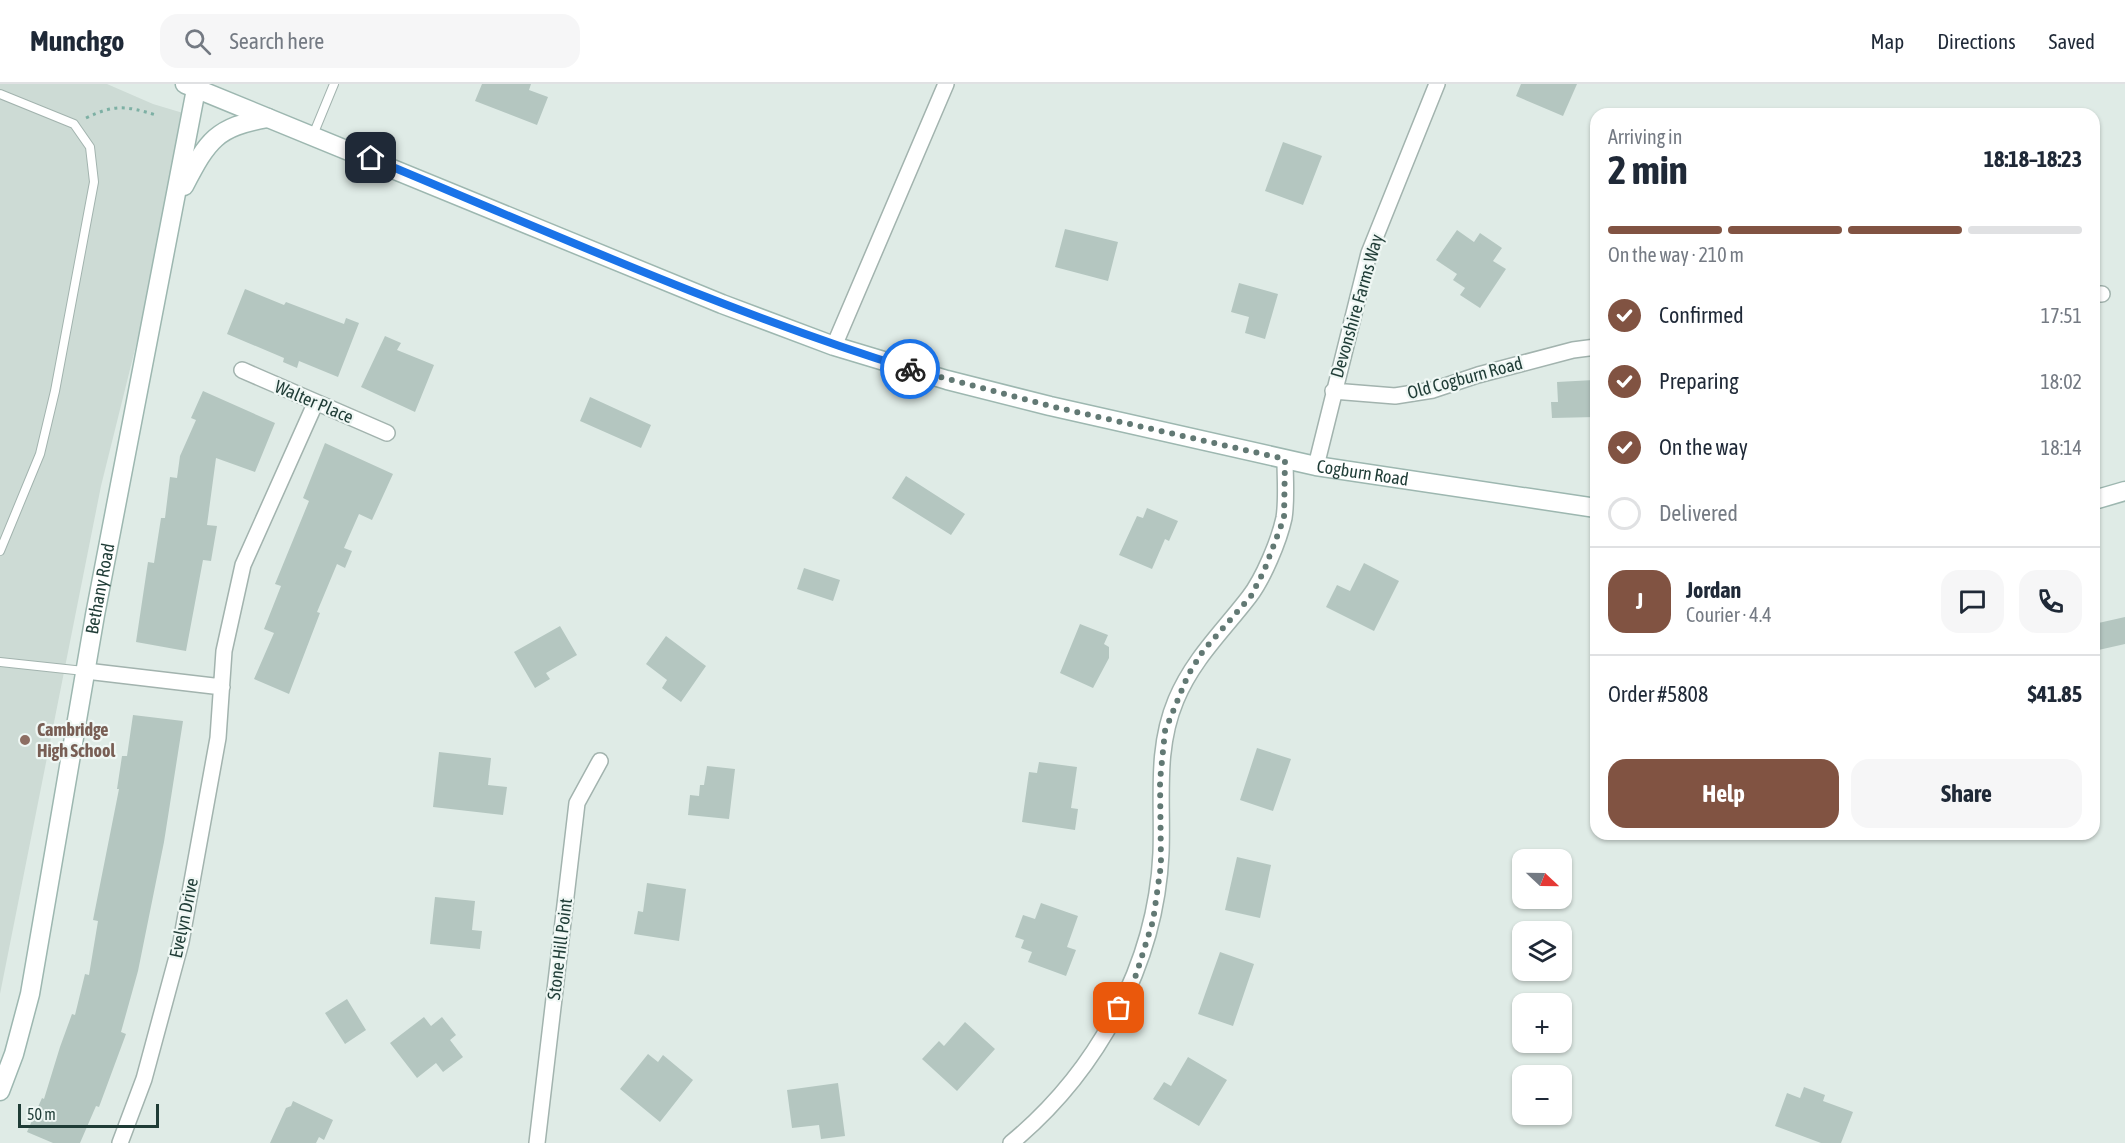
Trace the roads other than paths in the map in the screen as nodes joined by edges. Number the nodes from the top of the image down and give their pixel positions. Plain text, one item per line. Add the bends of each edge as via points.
1 (334, 84) edge
2 (946, 84) edge
3 (1437, 84) edge
4 (193, 86) edge
5 (0, 94) edge
6 (268, 118) junction
7 (313, 135) junction
8 (174, 203) junction
9 (834, 345) junction
10 (1590, 348) edge
11 (242, 370) dead end
12 (1333, 391) junction
13 (315, 404) junction
14 (387, 433) dead end
15 (1285, 459) junction
16 (1316, 466) junction
17 (2125, 491) edge
18 (2100, 498) edge
19 (1590, 507) edge
20 (0, 551) edge
21 (0, 662) edge
22 (86, 671) junction
23 (222, 687) junction
24 (600, 761) dead end
25 (0, 1090) edge
26 (120, 1143) edge
27 (537, 1143) edge
28 (1011, 1143) edge

1 - 7 lane
2 - 9 street
3 - 12 street, Devonshire Farms Way via 1369,253
4 - 6 street, Cogburn Road
4 - 8 street, Bethany Road
5 - 20 lane via 74,124 90,147 94,182 40,454
6 - 7 street, Cogburn Road
6 - 8 street via 238,125 211,140
7 - 9 street, Cogburn Road via 722,304
8 - 22 street, Bethany Road
9 - 15 street, Cogburn Road via 947,380
10 - 12 street, Old Cogburn Road via 1499,369 1433,390 1395,396
11 - 13 street, Walter Place
12 - 16 street, Devonshire Farms Way
13 - 14 street, Walter Place
13 - 23 street, Evelyn Drive via 243,565 224,651
15 - 16 street, Cogburn Road
15 - 28 street via 1284,518 1264,571 1251,596 1203,651 1188,675 1165,731 1160,781 1161,865 1153,921 1136,975 1079,1071 1041,1118
16 - 19 street, Cogburn Road
17 - 18 street
21 - 22 lane
22 - 23 street
22 - 25 street, Bethany Road via 30,994
23 - 26 street, Evelyn Drive via 218,738 181,942 144,1079
24 - 27 street, Stone Hill Point via 577,803

